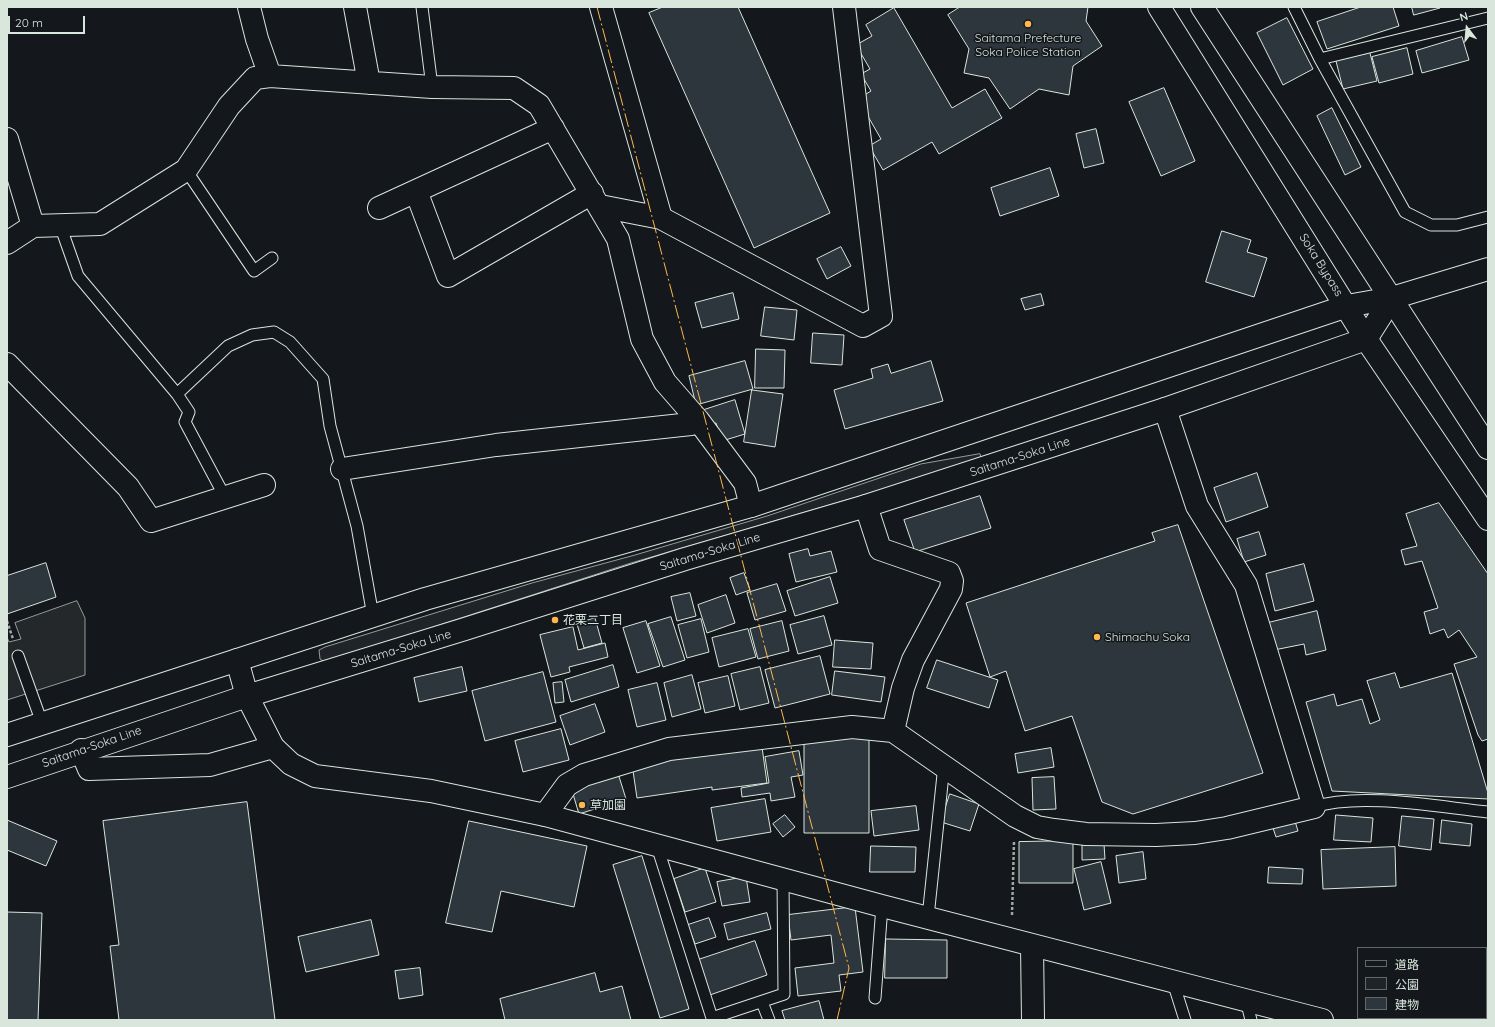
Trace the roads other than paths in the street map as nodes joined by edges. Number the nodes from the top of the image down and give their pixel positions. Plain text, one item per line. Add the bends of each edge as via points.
1 (249, 7) edge
2 (355, 7) edge
3 (422, 7) edge
4 (601, 7) edge
5 (844, 7) edge
6 (1159, 7) edge
7 (1202, 7) edge
8 (1294, 7) edge
9 (1488, 18) edge
10 (1320, 59) junction
11 (270, 76) junction
12 (369, 83) junction
13 (432, 87) junction
14 (553, 128) junction
15 (7, 139) edge
16 (186, 170) junction
17 (416, 191) junction
18 (596, 200) junction
19 (379, 208) dead end
20 (1488, 217) edge
21 (661, 218) junction
22 (60, 225) junction
23 (33, 226) junction
24 (7, 243) edge
25 (272, 258) dead end
26 (1488, 269) edge
27 (1392, 298) junction
28 (1346, 306) junction
29 (1366, 339) junction
30 (7, 364) edge
31 (177, 394) junction
32 (1165, 410) junction
33 (698, 420) junction
34 (1488, 448) edge
35 (342, 469) junction
36 (264, 485) dead end
37 (225, 497) junction
38 (751, 506) junction
39 (866, 506) junction
40 (1488, 519) edge
41 (373, 616) junction
42 (18, 656) dead end
43 (237, 660) junction
44 (247, 696) junction
45 (42, 723) junction
46 (893, 731) junction
47 (7, 735) edge
48 (273, 747) junction
49 (81, 750) junction
50 (944, 765) junction
51 (7, 777) edge
52 (1314, 807) junction
53 (1488, 812) edge
54 (545, 815) junction
55 (657, 846) junction
56 (782, 879) junction
57 (882, 906) junction
58 (928, 917) junction
59 (1032, 946) junction
60 (1173, 982) junction
61 (875, 998) dead end
62 (762, 1002) junction
63 (1248, 1010) edge
64 (769, 1020) edge
65 (1033, 1020) edge
66 (1185, 1020) edge
67 (1322, 1020) edge

1 - 11 main road via 256,39
2 - 12 main road
3 - 13 lane
4 - 21 main road
5 - 21 main road via 882,316 863,326
6 - 28 main road, Soka Bypass
7 - 27 main road
8 - 10 lane
9 - 10 lane
10 - 20 lane via 1405,212 1432,225 1457,225
11 - 12 main road
11 - 16 main road via 255,78 229,106
12 - 13 main road
13 - 14 main road via 514,88 539,105
14 - 17 main road
14 - 18 main road
15 - 23 main road
16 - 22 main road via 100,224
16 - 25 lane via 254,271
17 - 18 main road via 448,276
17 - 19 main road
18 - 21 main road
18 - 33 main road via 618,239 642,339 665,382
22 - 23 main road
22 - 31 lane via 78,276
23 - 24 main road
26 - 27 main road
27 - 28 main road
27 - 29 main road
27 - 34 main road
28 - 29 main road, Soka Bypass
28 - 38 main road
29 - 32 main road, Saitama-Soka Line
29 - 40 main road, Soka Bypass
30 - 37 main road via 128,487 151,521
31 - 35 lane via 228,346 252,334 274,332 290,342 323,379 330,426
31 - 37 lane via 189,412 184,422
32 - 39 main road, Saitama-Soka Line
32 - 52 main road via 1197,506 1246,585
33 - 35 main road via 691,424 496,445
33 - 38 main road via 745,483
35 - 41 lane via 357,526
36 - 37 main road
38 - 41 main road
39 - 44 main road, Saitama-Soka Line via 685,558
39 - 46 main road via 880,549 949,573 952,581 951,589 914,660 903,688
41 - 43 main road
42 - 45 lane
43 - 44 main road
43 - 45 main road
44 - 48 main road
44 - 49 main road, Saitama-Soka Line
45 - 47 main road
46 - 50 main road
46 - 54 main road via 852,728 670,749 584,775 566,786
48 - 49 main road via 210,765 89,769
48 - 54 main road via 291,764 315,776 431,791
49 - 51 main road, Saitama-Soka Line
50 - 52 main road via 1015,816 1037,827 1086,834 1195,833 1228,828
50 - 58 lane
52 - 53 lane via 1331,802 1377,801
54 - 55 main road
55 - 56 main road
55 - 62 lane via 712,1018
56 - 57 main road
56 - 62 lane via 784,994
57 - 58 main road
57 - 61 lane
58 - 59 main road
59 - 60 main road
59 - 65 main road
60 - 63 main road
60 - 66 lane
62 - 64 lane
63 - 67 main road

